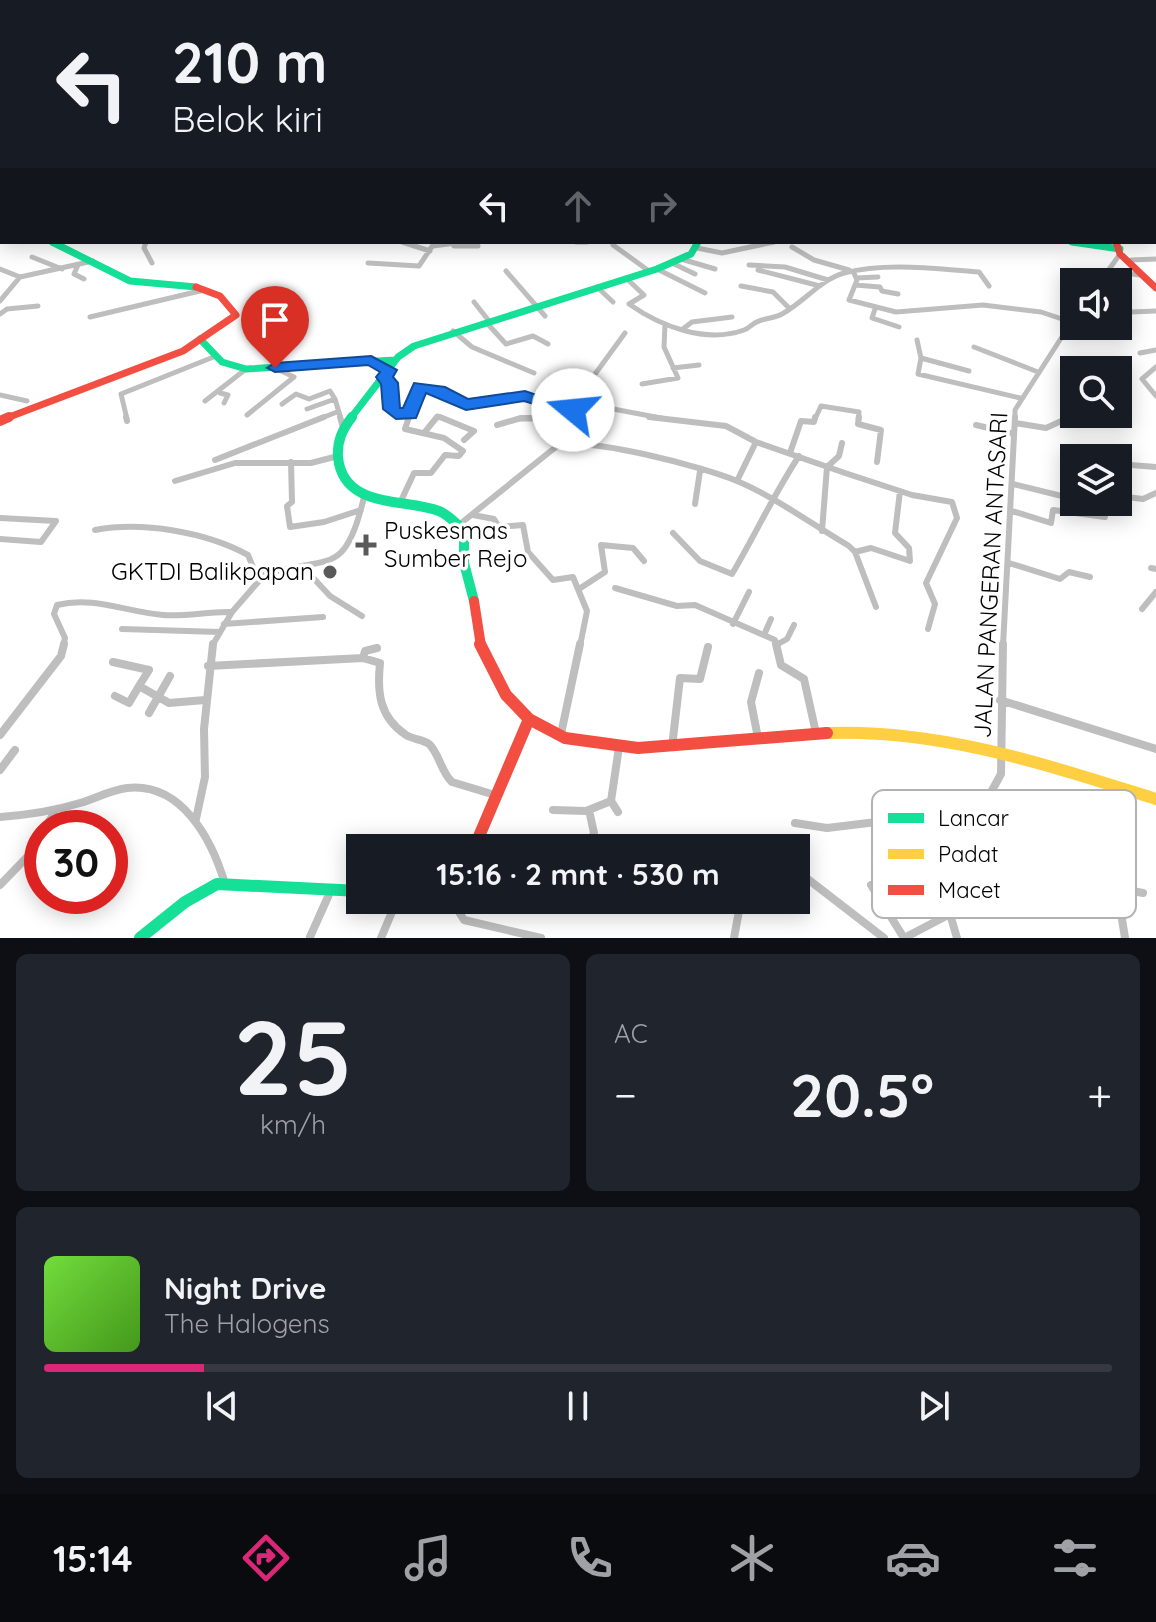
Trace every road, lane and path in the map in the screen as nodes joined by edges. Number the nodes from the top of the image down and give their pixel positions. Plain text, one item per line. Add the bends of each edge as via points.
1 (56, 244) edge
2 (145, 244) edge
3 (449, 244) joint
4 (765, 244) edge
5 (1095, 244) edge
6 (1097, 244) edge
7 (613, 245) dead end
8 (698, 245) edge
9 (433, 246) edge
10 (478, 246) dead end
11 (1118, 246) edge
12 (792, 247) dead end
13 (32, 257) dead end
14 (1156, 259) edge
15 (1131, 260) junction
16 (93, 261) junction
17 (677, 261) junction
18 (152, 263) dead end
19 (368, 263) dead end
20 (78, 265) junction
21 (749, 265) dead end
22 (1111, 268) edge
23 (0, 269) edge
24 (62, 269) junction
25 (715, 269) dead end
26 (653, 270) junction
27 (758, 270) dead end
28 (506, 271) dead end
29 (853, 271) junction
30 (695, 274) dead end
31 (1132, 274) edge
32 (1140, 275) junction
33 (20, 277) junction
34 (878, 277) dead end
35 (626, 278) junction
36 (856, 278) junction
37 (84, 279) dead end
38 (828, 280) junction
39 (855, 285) junction
40 (1156, 285) edge
41 (741, 286) dead end
42 (820, 286) junction
43 (989, 286) dead end
44 (597, 287) junction
45 (204, 290) junction
46 (705, 293) dead end
47 (898, 294) dead end
48 (0, 301) edge
49 (474, 302) dead end
50 (613, 302) dead end
51 (38, 306) dead end
52 (538, 306) junction
53 (790, 309) junction
54 (875, 309) junction
55 (1156, 311) edge
56 (1132, 312) edge
57 (0, 314) edge
58 (689, 315) dead end
59 (545, 316) dead end
60 (90, 317) dead end
61 (732, 317) dead end
62 (1060, 317) edge
63 (488, 321) junction
64 (697, 322) junction
65 (665, 325) junction
66 (899, 327) dead end
67 (684, 328) junction
68 (453, 331) junction
69 (625, 333) dead end
70 (1060, 339) edge
71 (917, 340) dead end
72 (203, 341) junction
73 (548, 344) dead end
74 (414, 346) junction
75 (974, 347) dead end
76 (1156, 350) edge
77 (1140, 353) dead end
78 (216, 356) junction
79 (373, 358) junction
80 (396, 358) junction
81 (921, 358) junction
82 (699, 365) dead end
83 (1156, 367) edge
84 (275, 368) junction
85 (673, 368) junction
86 (246, 369) junction
87 (969, 371) dead end
88 (1038, 372) junction
89 (534, 373) dead end
90 (386, 374) junction
91 (642, 384) dead end
92 (588, 391) junction
93 (220, 393) junction
94 (561, 393) dead end
95 (0, 395) edge
96 (1156, 396) edge
97 (1020, 398) junction
98 (335, 399) junction
99 (27, 401) junction
100 (205, 401) dead end
101 (224, 403) dead end
102 (282, 404) dead end
103 (608, 408) junction
104 (307, 409) dead end
105 (337, 412) junction
106 (410, 414) junction
107 (247, 415) dead end
108 (0, 419) edge
109 (127, 421) dead end
110 (1060, 421) edge
111 (1015, 423) junction
112 (497, 425) dead end
113 (976, 425) dead end
114 (343, 428) junction
115 (424, 433) junction
116 (1014, 434) junction
117 (464, 440) dead end
118 (572, 441) junction
119 (756, 442) junction
120 (842, 443) dead end
121 (560, 445) junction
122 (790, 453) junction
123 (338, 456) junction
124 (799, 456) junction
125 (215, 460) dead end
126 (291, 462) junction
127 (877, 462) dead end
128 (1132, 465) edge
129 (828, 466) junction
130 (1156, 467) edge
131 (700, 471) junction
132 (175, 481) dead end
133 (737, 481) junction
134 (1013, 484) junction
135 (900, 491) junction
136 (1156, 493) edge
137 (1060, 496) edge
138 (364, 497) junction
139 (1132, 498) edge
140 (769, 501) junction
141 (400, 503) junction
142 (695, 504) dead end
143 (361, 510) junction
144 (1012, 511) junction
145 (473, 515) junction
146 (1105, 517) dead end
147 (0, 518) edge
148 (460, 524) junction
149 (95, 530) dead end
150 (822, 531) junction
151 (673, 533) dead end
152 (0, 539) edge
153 (855, 552) junction
154 (644, 561) dead end
155 (1009, 563) junction
156 (304, 568) junction
157 (1090, 577) dead end
158 (258, 579) junction
159 (615, 588) dead end
160 (579, 589) junction
161 (749, 592) dead end
162 (1156, 592) edge
163 (876, 607) dead end
164 (1142, 609) dead end
165 (232, 612) junction
166 (362, 616) dead end
167 (323, 617) dead end
168 (771, 619) dead end
169 (733, 624) junction
170 (794, 625) dead end
171 (222, 628) junction
172 (122, 629) dead end
173 (928, 629) dead end
174 (764, 635) junction
175 (778, 644) junction
176 (708, 647) dead end
177 (377, 648) dead end
178 (363, 658) junction
179 (113, 662) dead end
180 (208, 666) junction
181 (759, 673) dead end
182 (170, 676) dead end
183 (139, 686) junction
184 (115, 696) dead end
185 (158, 696) junction
186 (205, 700) junction
187 (1000, 700) junction
188 (149, 713) dead end
189 (529, 719) junction
190 (816, 733) junction
191 (0, 735) edge
192 (560, 736) junction
193 (758, 738) junction
194 (619, 747) junction
195 (672, 747) junction
196 (1156, 749) edge
197 (15, 750) dead end
198 (998, 755) junction
199 (0, 770) edge
200 (991, 790) edge
201 (1124, 790) edge
202 (1136, 793) edge
203 (495, 795) junction
204 (1156, 799) edge
205 (611, 801) junction
206 (57, 809) joint
207 (553, 810) dead end
208 (589, 810) junction
209 (618, 812) dead end
210 (0, 817) edge
211 (196, 819) junction
212 (795, 823) dead end
213 (872, 823) edge
214 (480, 834) edge
215 (594, 834) edge
216 (24, 860) edge
217 (810, 881) edge
218 (225, 884) junction
219 (0, 885) edge
220 (331, 890) junction
221 (346, 891) edge
222 (1136, 892) edge
223 (1143, 893) dead end
224 (391, 914) edge
225 (461, 914) edge
226 (738, 914) edge
227 (892, 918) edge
228 (942, 918) edge
229 (951, 918) edge
230 (1122, 918) edge
231 (310, 937) edge
232 (140, 938) edge
233 (381, 938) edge
234 (541, 938) edge
235 (734, 938) edge
236 (884, 938) edge
237 (904, 938) edge
238 (957, 938) edge
239 (1125, 938) edge

1 - 16 main road
2 - 18 street
3 - 9 street
3 - 10 street
4 - 8 street via 722,253
5 - 11 main road
6 - 11 main road
7 - 26 street
8 - 17 main road
9 - 19 street via 419,266
11 - 15 main road
11 - 22 street
11 - 32 main road
12 - 29 street via 815,261
13 - 24 street
14 - 15 street
15 - 40 main road
16 - 20 street
16 - 45 main road via 131,281
17 - 25 street
17 - 26 main road
17 - 30 street
20 - 24 street
20 - 37 street via 74,274
21 - 38 street via 785,267
23 - 33 street
24 - 33 street
26 - 35 main road
26 - 46 street
27 - 42 street
28 - 52 street
29 - 36 street
29 - 38 street
29 - 43 street via 974,271
31 - 32 street
32 - 40 main road
33 - 48 street
34 - 36 street
35 - 44 main road
35 - 65 street via 644,295 629,304
36 - 39 street
38 - 42 street
39 - 47 street
39 - 54 street via 849,300
41 - 53 street via 773,292
42 - 53 street
44 - 50 street
44 - 52 main road
45 - 60 street
45 - 72 main road via 236,313
49 - 63 street
51 - 57 street
52 - 59 street
52 - 63 main road
53 - 67 street via 744,331 701,337
54 - 62 street via 950,310 962,304
54 - 66 street via 872,318
55 - 56 street
58 - 64 street
61 - 64 street
63 - 68 main road
63 - 73 street via 506,344 533,336
64 - 67 street
65 - 67 street
65 - 85 street via 664,347
68 - 74 main road
68 - 89 street via 472,347
69 - 92 street
70 - 88 street, JALAN PANGERAN ANTASARI
71 - 81 street
72 - 78 main road
72 - 79 main road via 243,365
72 - 99 main road
72 - 108 main road
74 - 79 main road
74 - 80 main road
75 - 88 street
76 - 77 street
78 - 86 main road
78 - 109 street via 121,395
79 - 80 main road
79 - 84 main road
79 - 90 main road
80 - 90 main road
81 - 87 street
81 - 97 street via 918,374
82 - 85 street
83 - 96 street via 1142,379
84 - 86 main road
84 - 107 street via 294,377
85 - 91 street via 677,379
86 - 93 street
88 - 97 street, JALAN PANGERAN ANTASARI
90 - 106 street via 392,412
90 - 114 main road
92 - 94 street
92 - 103 street
93 - 100 street
93 - 101 street via 228,395
95 - 99 street
97 - 111 street, JALAN PANGERAN ANTASARI
98 - 102 street via 330,391 309,399 296,394
98 - 104 street
98 - 105 street
99 - 108 main road
103 - 118 street via 601,420
103 - 119 street via 726,426
105 - 114 street
105 - 125 street
106 - 115 street via 405,429
106 - 121 street via 420,387 471,405 525,396 573,410 578,431
110 - 111 street via 1046,428
111 - 116 street, JALAN PANGERAN ANTASARI
112 - 121 street via 521,418 554,418
113 - 116 street
114 - 123 main road
115 - 117 street via 438,416 474,431
115 - 141 street via 463,451 459,456 445,455 431,473 414,473
116 - 134 street, JALAN PANGERAN ANTASARI
118 - 121 street
118 - 131 street
119 - 122 street
119 - 133 street
120 - 129 street via 839,456
121 - 145 street
122 - 124 street
122 - 127 street via 801,421 814,422 821,406 858,412 858,424 881,430
123 - 126 street
123 - 138 main road via 344,481
124 - 129 street
124 - 140 street
126 - 132 street via 235,463
126 - 143 street via 293,499 286,517 290,527
128 - 130 street
129 - 135 street
129 - 150 street
131 - 133 street
131 - 142 street
133 - 140 street
134 - 137 street
134 - 144 street, JALAN PANGERAN ANTASARI
135 - 153 street via 895,533 909,548 910,561 871,548
135 - 173 street via 952,502 957,518 926,583 935,604
136 - 139 street
138 - 141 main road
138 - 143 street
140 - 150 street
140 - 151 street via 732,574 700,561
141 - 148 main road via 442,512
143 - 156 street via 347,546 321,566
144 - 146 street via 1051,523 1053,510
144 - 155 street, JALAN PANGERAN ANTASARI
145 - 148 street
145 - 160 street via 494,519 499,527 523,525 528,552 553,580 573,577
147 - 152 street via 56,521 41,542
148 - 189 main road via 466,536 464,563 479,643 506,695
149 - 158 street via 146,528 234,548 248,555
150 - 153 street
153 - 163 street
154 - 160 street via 633,548 601,545 605,572
155 - 157 street via 1060,579 1069,572
155 - 187 street, JALAN PANGERAN ANTASARI
156 - 158 street via 275,570
156 - 166 street via 337,602
158 - 165 street
159 - 169 street via 677,606 695,605
160 - 192 street via 587,611
161 - 169 street
162 - 164 street
165 - 171 street
165 - 191 street via 163,615 103,604 57,605 54,614 65,638 61,656
167 - 171 street
168 - 174 street
169 - 174 street
170 - 175 street
171 - 172 street
171 - 180 street
174 - 175 street
175 - 190 street via 781,665 804,679
176 - 195 street via 700,679 680,678
177 - 178 street via 364,652
178 - 180 street
178 - 203 street via 381,664 377,688 393,723 406,736 429,744 450,783
179 - 183 street via 149,670
180 - 186 street
181 - 193 street via 751,702
182 - 185 street
183 - 184 street via 129,703
183 - 185 street
185 - 186 street via 176,705
185 - 188 street
186 - 211 street via 205,777
187 - 196 street
187 - 198 street, JALAN PANGERAN ANTASARI
189 - 192 main road
189 - 203 main road
190 - 193 main road
190 - 198 main road via 883,731
192 - 194 main road
193 - 195 main road
194 - 195 main road
194 - 205 street
197 - 199 street
198 - 200 street, JALAN PANGERAN ANTASARI via 1001,774
198 - 201 main road
202 - 204 main road
203 - 214 main road
205 - 208 street
205 - 209 street
206 - 210 street
206 - 211 street via 136,788 176,801
207 - 208 street
208 - 215 street
211 - 218 street via 218,857
212 - 213 street via 827,828
216 - 219 street
217 - 236 street
218 - 220 main road
218 - 232 main road via 200,892
220 - 221 main road
220 - 231 street
222 - 223 street
224 - 233 street
225 - 234 street via 464,920
226 - 235 street
227 - 237 street
228 - 237 street
229 - 238 street, JALAN PANGERAN ANTASARI
230 - 239 street

